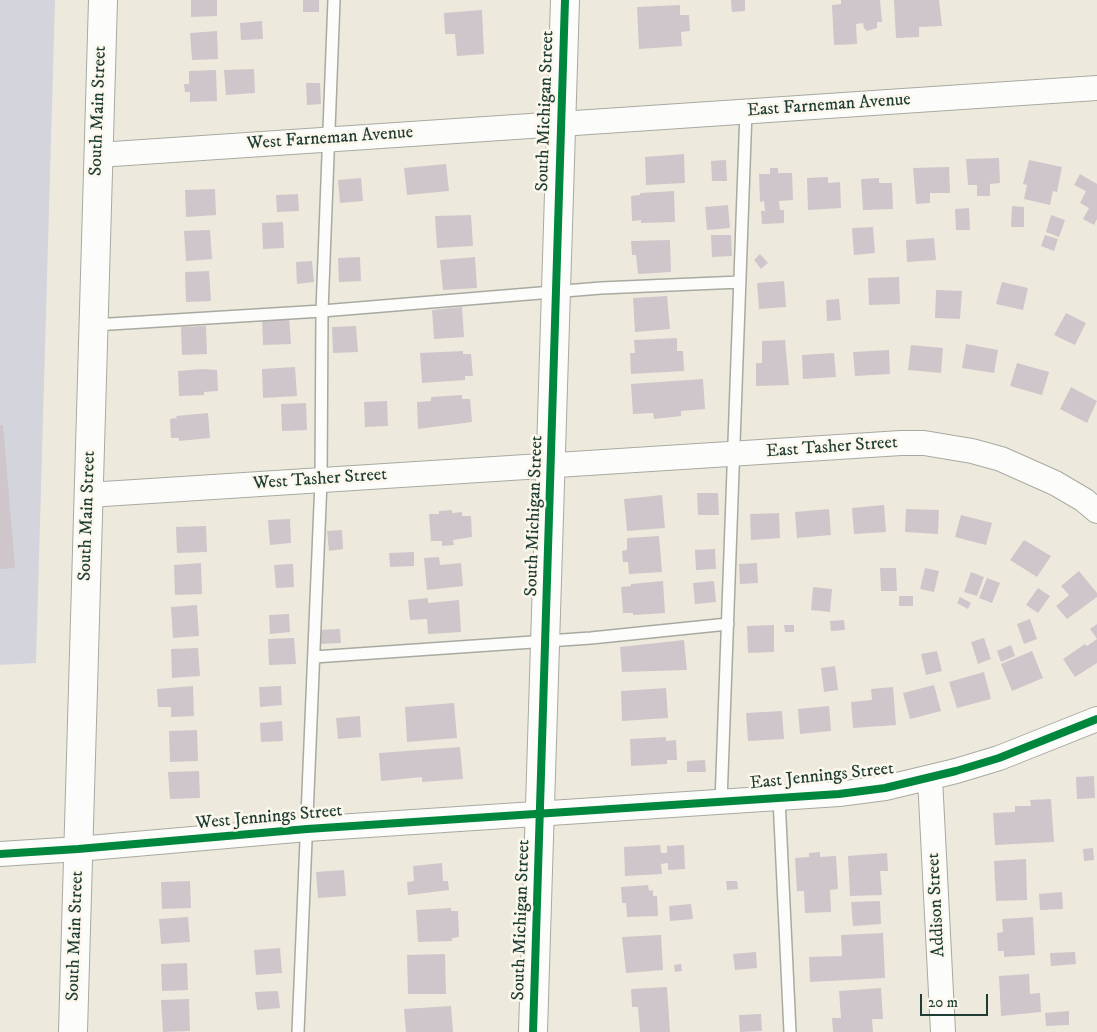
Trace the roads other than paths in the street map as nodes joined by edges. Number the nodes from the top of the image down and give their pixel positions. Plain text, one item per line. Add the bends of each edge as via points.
1 (103, 0) edge
2 (334, 0) edge
3 (565, 0) edge
4 (1097, 88) edge
5 (746, 112) junction
6 (562, 123) junction
7 (328, 140) junction
8 (98, 155) junction
9 (740, 282) junction
10 (555, 292) junction
11 (322, 311) junction
12 (94, 325) junction
13 (733, 454) junction
14 (552, 464) junction
15 (321, 481) junction
16 (88, 495) junction
17 (1097, 511) edge
18 (728, 624) junction
19 (546, 640) junction
20 (314, 657) junction
21 (1097, 719) edge
22 (930, 778) junction
23 (779, 798) junction
24 (721, 802) junction
25 (540, 814) junction
26 (307, 828) junction
27 (78, 849) junction
28 (0, 854) edge
29 (73, 1032) edge
30 (298, 1032) edge
31 (533, 1032) edge
32 (790, 1032) edge
33 (943, 1032) edge

1 - 8 main road, South Main Street
2 - 7 lane
3 - 6 main road, South Michigan Street
4 - 5 street, East Farneman Avenue
5 - 6 street, East Farneman Avenue
5 - 9 lane
6 - 7 street, West Farneman Avenue
6 - 10 main road, South Michigan Street
7 - 8 street, West Farneman Avenue
7 - 11 lane
8 - 12 main road, South Main Street
9 - 10 lane
9 - 13 lane
10 - 11 lane
10 - 14 main road, South Michigan Street
11 - 12 lane
11 - 15 lane
12 - 16 main road, South Main Street
13 - 14 street, East Tasher Street
13 - 17 street, East Tasher Street via 901,443 972,451 1001,459 1055,483
13 - 18 lane
14 - 15 street, West Tasher Street
14 - 19 main road, South Michigan Street
15 - 16 street, West Tasher Street
15 - 20 lane
16 - 27 main road, South Main Street
18 - 19 lane
18 - 24 lane
19 - 20 lane
19 - 25 main road, South Michigan Street
20 - 26 lane
21 - 22 street, East Jennings Street via 999,758
22 - 23 street, East Jennings Street via 839,794
22 - 33 street, Addison Street
23 - 24 street, East Jennings Street
23 - 32 lane
24 - 25 street, East Jennings Street
25 - 26 street, West Jennings Street
25 - 31 main road, South Michigan Street
26 - 27 street, West Jennings Street
26 - 30 lane
27 - 28 street, West Jennings Street
27 - 29 main road, South Main Street

